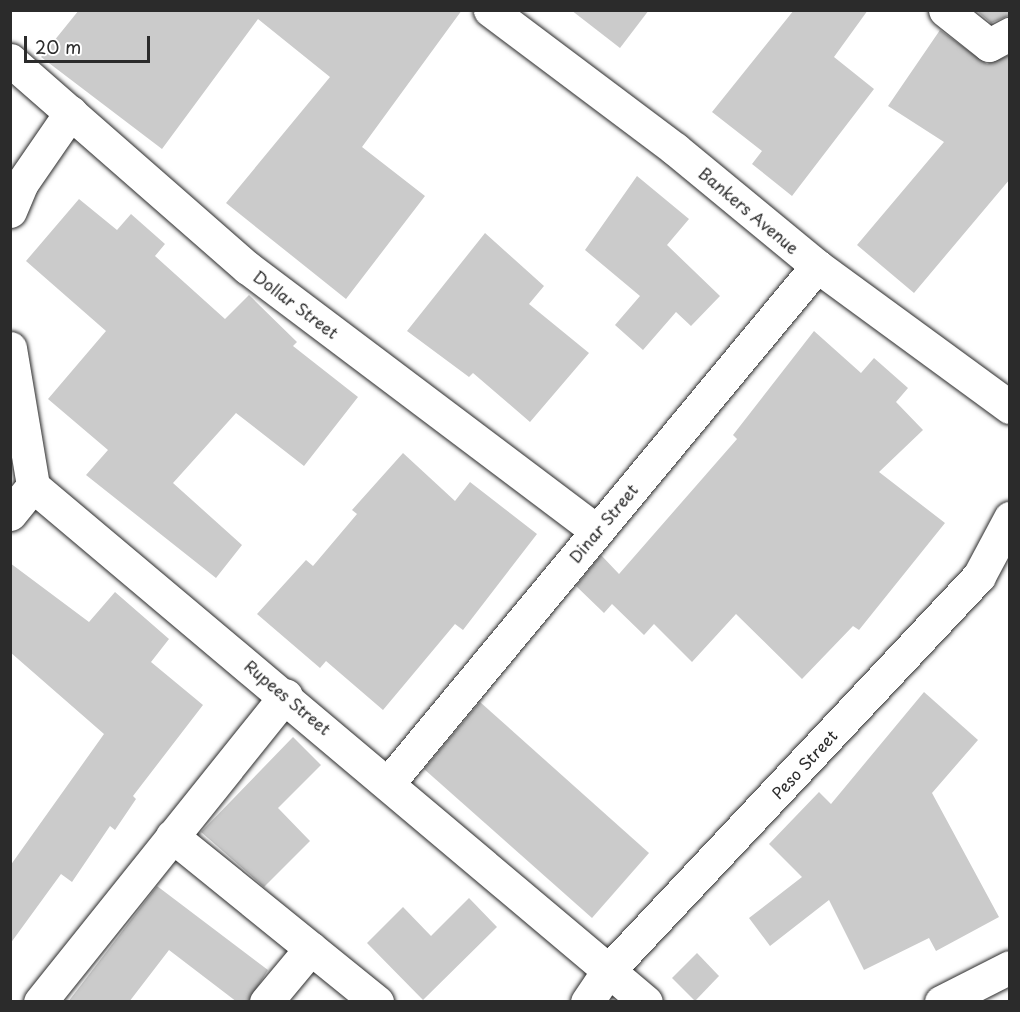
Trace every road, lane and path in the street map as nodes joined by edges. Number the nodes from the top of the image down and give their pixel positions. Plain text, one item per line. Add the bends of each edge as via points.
1 (490, 10) edge
2 (945, 10) edge
3 (1010, 34) edge
4 (10, 60) edge
5 (71, 112) junction
6 (10, 211) edge
7 (817, 266) junction
8 (10, 348) edge
9 (1010, 407) edge
10 (33, 486) junction
11 (10, 514) edge
12 (1010, 518) edge
13 (596, 530) junction
14 (286, 695) junction
15 (390, 781) junction
16 (172, 836) junction
17 (311, 948) junction
18 (1010, 967) edge
19 (608, 971) junction
20 (39, 1002) edge
21 (266, 1002) edge
22 (377, 1002) edge
23 (587, 1002) edge
24 (646, 1002) edge
25 (941, 1002) edge

1 - 7 street, Bankers Avenue via 675,149
2 - 3 street via 989,45
4 - 5 street, Dollar Street
5 - 6 street via 22,183
5 - 13 street, Dollar Street via 248,268
7 - 9 street, Bankers Avenue
7 - 13 street, Dinar Street
8 - 10 street
10 - 11 street
10 - 14 street, Rupees Street
12 - 19 street, Peso Street via 979,576
13 - 15 street, Dinar Street
14 - 15 street, Rupees Street
14 - 16 street
15 - 19 street, Rupees Street
16 - 17 street
16 - 20 street
17 - 21 street
17 - 22 street
18 - 25 street
19 - 23 street, Peso Street
19 - 24 street, Rupees Street

